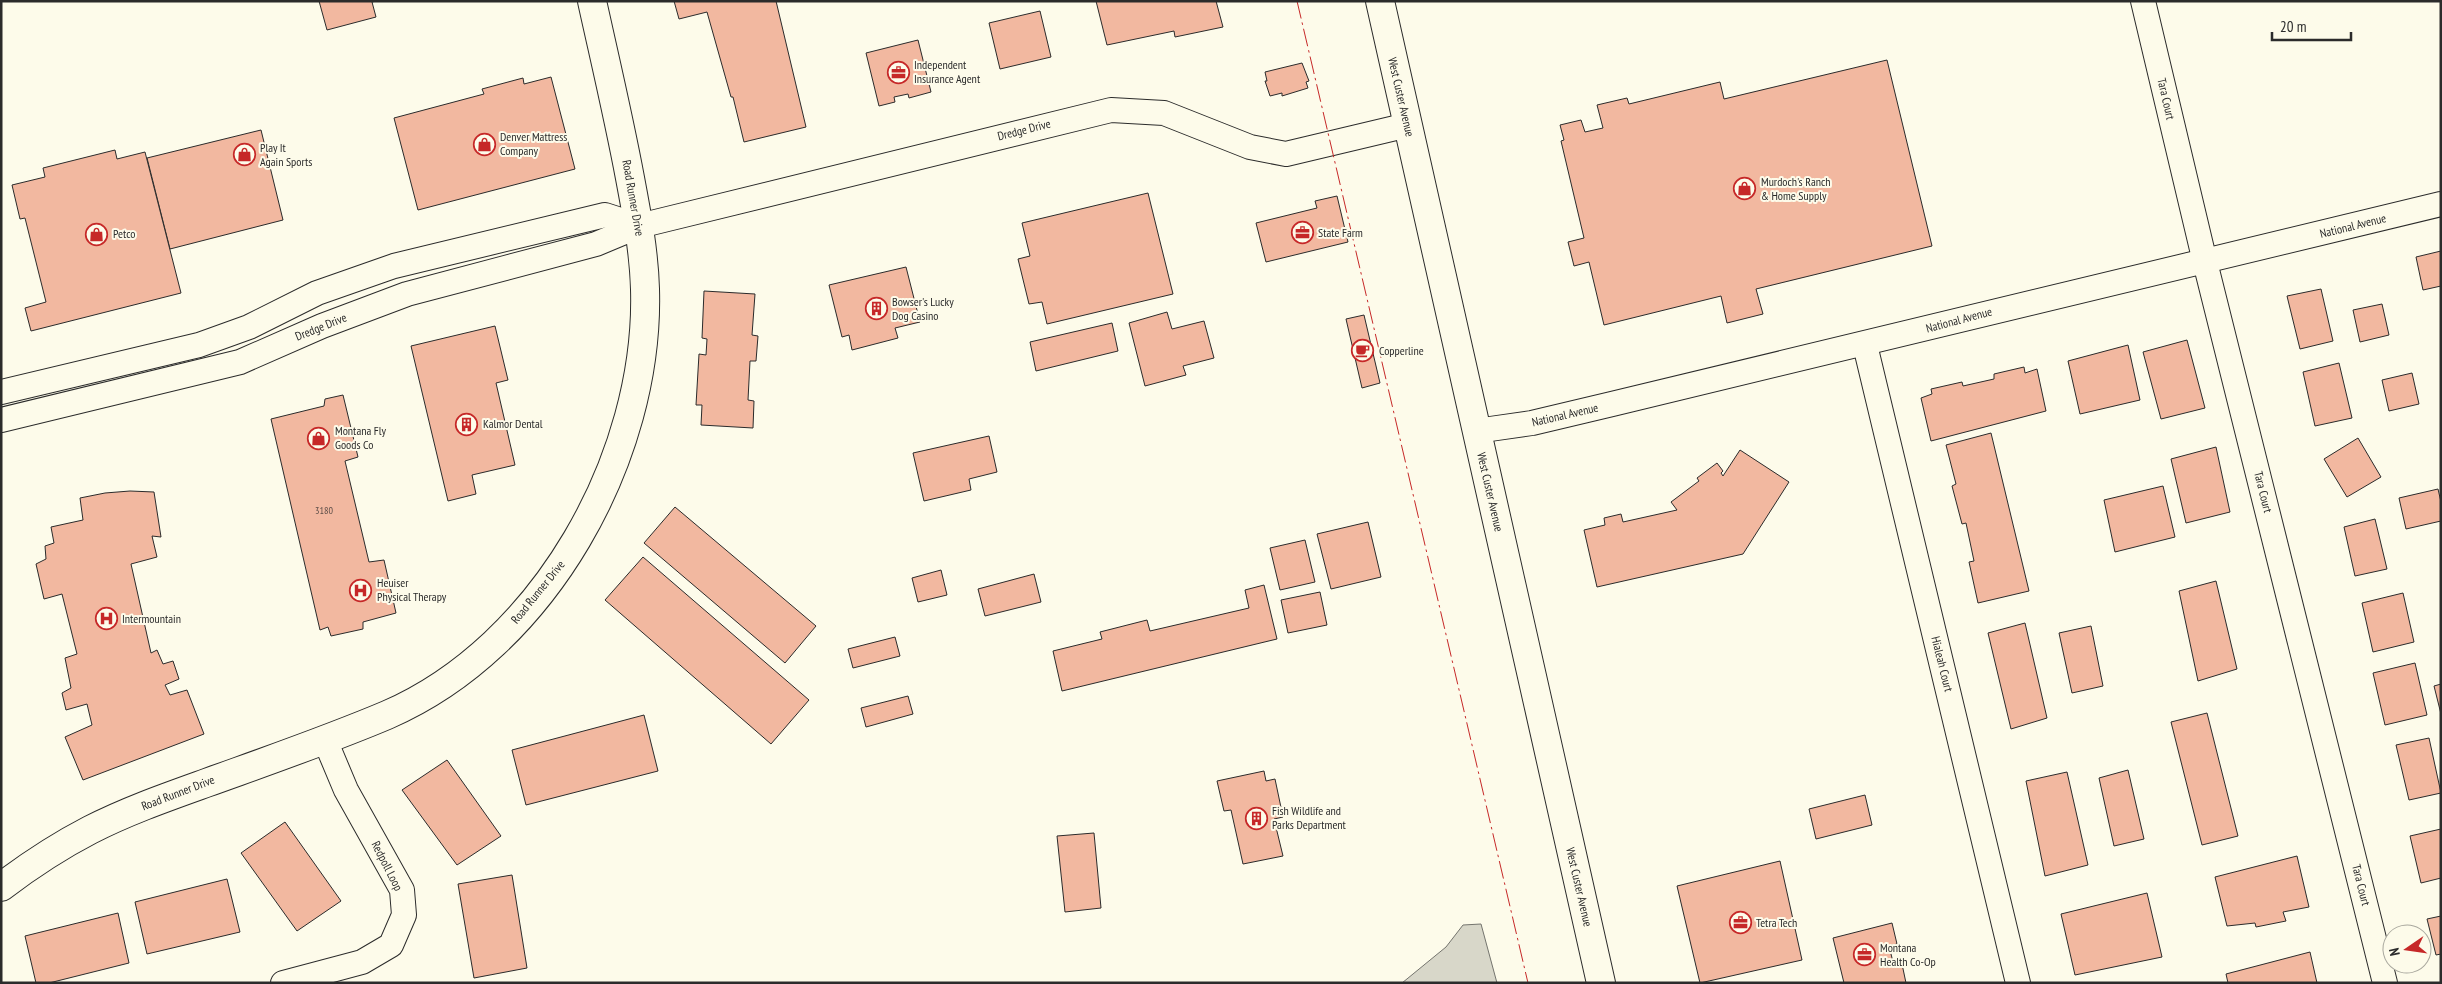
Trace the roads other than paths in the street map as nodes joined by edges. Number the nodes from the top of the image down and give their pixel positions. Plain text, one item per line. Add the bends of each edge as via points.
1 (592, 1) edge
2 (1380, 1) edge
3 (2143, 1) edge
4 (1408, 125) junction
5 (2441, 204) edge
6 (639, 226) junction
7 (2205, 262) junction
8 (1865, 345) junction
9 (1, 392) edge
10 (1, 420) edge
11 (1476, 431) junction
12 (325, 740) junction
13 (1, 887) edge
14 (283, 983) edge
15 (1601, 983) edge
16 (2018, 983) edge
17 (2385, 983) edge

1 - 6 street, Road Runner Drive
2 - 4 street, West Custer Avenue
3 - 7 street, Tara Court
4 - 6 street, Dredge Drive via 1286,154 1250,147 1164,113 1111,110
4 - 11 street, West Custer Avenue
5 - 7 street, National Avenue
6 - 9 street via 605,215 394,266 317,293 249,328 200,345
6 - 10 street, Dredge Drive via 596,244 407,294 240,362
6 - 12 street, Road Runner Drive via 645,293 643,344 632,408 612,471 564,560 545,588 476,659 390,714
7 - 8 street, National Avenue via 2048,297
7 - 17 street, Tara Court
8 - 11 street, National Avenue via 1532,423
8 - 16 street, Hialeah Court
11 - 15 street, West Custer Avenue
12 - 13 street, Road Runner Drive via 158,800 94,828 41,858
12 - 14 street, Redpoll Loop via 346,790 402,890 404,916 391,945 362,962

